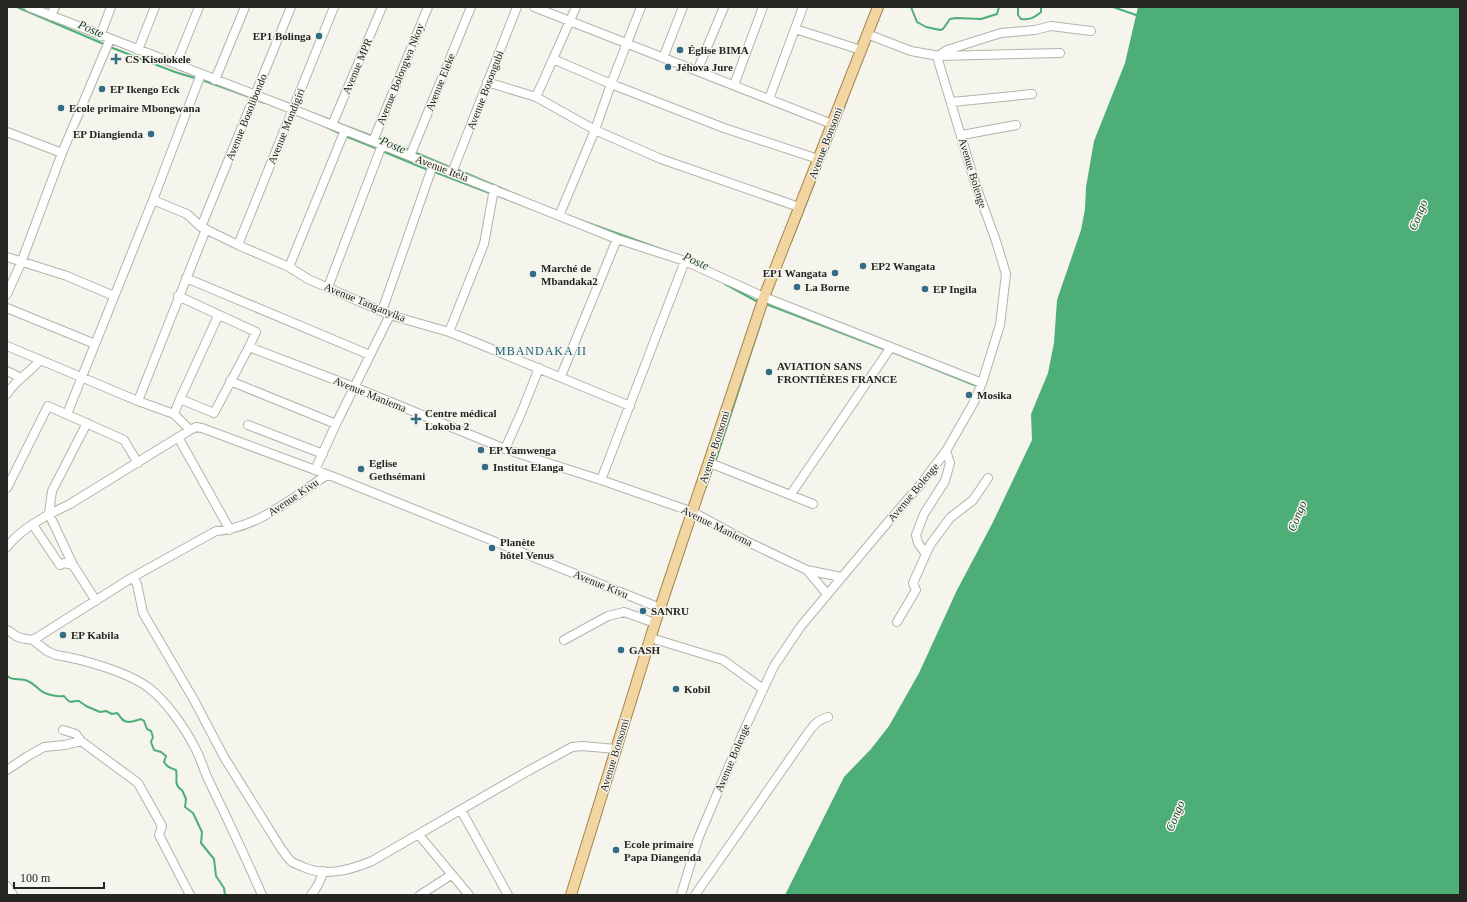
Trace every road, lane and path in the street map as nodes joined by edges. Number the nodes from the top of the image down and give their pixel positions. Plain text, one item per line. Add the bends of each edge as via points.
1 (29, 7) edge
2 (55, 7) edge
3 (111, 7) edge
4 (155, 7) edge
5 (199, 7) edge
6 (245, 7) edge
7 (291, 7) edge
8 (334, 7) edge
9 (382, 7) edge
10 (428, 7) edge
11 (471, 7) edge
12 (517, 7) edge
13 (534, 7) edge
14 (576, 7) edge
15 (641, 7) edge
16 (683, 7) edge
17 (724, 7) edge
18 (763, 7) edge
19 (804, 7) edge
20 (878, 7) edge
21 (51, 16) junction
22 (569, 21) junction
23 (795, 29) junction
24 (1091, 31) dead end
25 (868, 34) junction
26 (100, 36) junction
27 (110, 39) junction
28 (627, 44) junction
29 (138, 50) junction
30 (861, 50) junction
31 (1060, 54) dead end
32 (939, 56) junction
33 (663, 58) junction
34 (553, 59) junction
35 (176, 64) junction
36 (697, 71) junction
37 (201, 74) junction
38 (215, 80) junction
39 (487, 82) junction
40 (611, 84) junction
41 (734, 86) junction
42 (1032, 94) dead end
43 (255, 95) junction
44 (536, 97) junction
45 (769, 99) junction
46 (952, 102) junction
47 (292, 109) junction
48 (832, 124) junction
49 (332, 125) junction
50 (1016, 125) dead end
51 (345, 130) junction
52 (595, 130) junction
53 (7, 132) edge
54 (962, 135) junction
55 (373, 141) junction
56 (382, 144) junction
57 (62, 153) junction
58 (410, 156) junction
59 (818, 160) junction
60 (433, 165) junction
61 (452, 173) junction
62 (494, 189) junction
63 (153, 200) junction
64 (799, 207) junction
65 (559, 216) junction
66 (203, 228) junction
67 (617, 239) junction
68 (238, 245) junction
69 (7, 257) edge
70 (685, 261) junction
71 (21, 263) junction
72 (289, 267) junction
73 (186, 278) junction
74 (328, 287) junction
75 (7, 294) edge
76 (114, 296) junction
77 (178, 296) junction
78 (764, 297) junction
79 (7, 308) edge
80 (382, 311) junction
81 (390, 315) junction
82 (218, 316) junction
83 (448, 332) junction
84 (96, 344) junction
85 (7, 346) edge
86 (249, 347) junction
87 (891, 347) junction
88 (370, 355) junction
89 (40, 360) junction
90 (539, 368) junction
91 (7, 372) edge
92 (561, 376) junction
93 (21, 378) junction
94 (82, 378) junction
95 (230, 382) junction
96 (982, 383) junction
97 (354, 387) junction
98 (7, 394) edge
99 (180, 400) junction
100 (138, 401) junction
101 (630, 406) junction
102 (67, 414) junction
103 (174, 414) junction
104 (87, 423) junction
105 (336, 424) junction
106 (248, 425) dead end
107 (190, 430) junction
108 (178, 437) junction
109 (504, 449) junction
110 (946, 451) junction
111 (323, 454) junction
112 (138, 463) junction
113 (710, 463) junction
114 (315, 470) junction
115 (327, 475) junction
116 (988, 478) dead end
117 (601, 480) junction
118 (7, 488) edge
119 (791, 494) junction
120 (813, 504) dead end
121 (693, 512) junction
122 (49, 514) junction
123 (33, 525) junction
124 (230, 530) junction
125 (7, 545) edge
126 (926, 554) junction
127 (73, 565) junction
128 (807, 570) junction
129 (133, 577) junction
130 (841, 577) junction
131 (827, 594) junction
132 (96, 601) junction
133 (660, 608) junction
134 (897, 622) dead end
135 (655, 623) junction
136 (7, 630) edge
137 (650, 638) junction
138 (33, 640) junction
139 (564, 640) dead end
140 (763, 689) junction
141 (828, 718) dead end
142 (63, 730) dead end
143 (81, 741) junction
144 (616, 749) junction
145 (7, 770) edge
146 (461, 810) junction
147 (419, 835) junction
148 (323, 871) junction
149 (451, 875) junction
150 (7, 886) edge
151 (13, 895) edge
152 (190, 895) edge
153 (262, 895) edge
154 (312, 895) edge
155 (420, 895) edge
156 (469, 895) edge
157 (508, 895) edge
158 (570, 895) edge
159 (681, 895) edge
160 (695, 895) edge

1 - 21 street, Avenue Itela
2 - 21 street
3 - 26 street
4 - 29 street
5 - 35 street
6 - 38 street
7 - 43 street, Avenue Bosolibondo
8 - 47 street, Avenue Mondigiri
9 - 49 street, Avenue MPR
10 - 55 street, Avenue Bolongwa Nkoy
11 - 58 street, Avenue Eleke
12 - 39 street, Avenue Bosongubi
13 - 22 street
14 - 22 street
15 - 28 street
16 - 33 street
17 - 36 street
18 - 41 street
19 - 23 street
20 - 25 main road, Avenue Bonsomi
21 - 26 street, Avenue Itela
22 - 28 street
22 - 34 street
23 - 30 street
23 - 45 street
24 - 32 street via 1051,26 1001,33 947,50
25 - 30 main road, Avenue Bonsomi
25 - 32 street via 905,49
26 - 27 street, Avenue Itela
27 - 29 street, Avenue Itela
27 - 57 street
28 - 33 street
28 - 40 street
29 - 35 street, Avenue Itela
30 - 48 main road, Avenue Bonsomi
31 - 32 street
32 - 46 street, Avenue Bolenge via 938,60
33 - 36 street
34 - 40 street
34 - 44 street
35 - 37 street, Avenue Itela
36 - 41 street
37 - 38 street, Avenue Itela
37 - 63 street
38 - 43 street, Avenue Itela
39 - 44 street
39 - 61 street, Avenue Bosongubi
40 - 52 street
40 - 59 street via 724,128
41 - 45 street
42 - 46 street
43 - 47 street, Avenue Itela
43 - 66 street, Avenue Bosolibondo
44 - 52 street
45 - 48 street
46 - 54 street, Avenue Bolenge
47 - 49 street, Avenue Itela
47 - 68 street, Avenue Mondigiri
48 - 59 main road, Avenue Bonsomi
49 - 51 street, Avenue Itela
50 - 54 street
51 - 55 street, Avenue Itela
51 - 72 street
52 - 64 street via 661,159
52 - 65 street
53 - 57 street
54 - 96 street, Avenue Bolenge via 976,186 1006,274 1000,325
55 - 56 street, Avenue Itela
56 - 58 street, Avenue Itela
56 - 74 street
57 - 71 street
58 - 60 street, Avenue Itela
59 - 64 main road, Avenue Bonsomi
60 - 61 street, Avenue Itela
60 - 80 street
61 - 62 street, Avenue Itela
62 - 65 street, Avenue Itela
62 - 83 street via 484,244
63 - 66 street, Avenue Tanganyika via 187,214
63 - 76 street
64 - 78 main road, Avenue Bonsomi
65 - 67 street, Avenue Itela
66 - 68 street, Avenue Tanganyika
66 - 73 street, Avenue Bosolibondo
67 - 70 street, Avenue Itela
67 - 92 street
68 - 72 street, Avenue Tanganyika
69 - 71 street
70 - 78 street, Avenue Itela
70 - 101 street
71 - 75 street
71 - 76 street via 68,276
72 - 74 street, Avenue Tanganyika via 308,279
73 - 77 street, Avenue Bosolibondo
73 - 88 street
74 - 80 street, Avenue Tanganyika
76 - 84 street
77 - 82 street
77 - 100 street, Avenue Bosolibondo
78 - 87 street, Avenue Itela
78 - 113 main road, Avenue Bonsomi
79 - 84 street
80 - 81 street, Avenue Tanganyika
81 - 83 street, Avenue Tanganyika
81 - 88 street
82 - 86 street via 256,332
82 - 99 street
83 - 90 street, Avenue Tanganyika
84 - 94 street
85 - 89 street
86 - 95 street
86 - 97 street, Avenue Maniema
87 - 96 street, Avenue Itela
87 - 119 street
88 - 97 street
89 - 93 street
89 - 94 street
90 - 92 street, Avenue Tanganyika
90 - 109 street
91 - 93 street
92 - 101 street, Avenue Tanganyika
93 - 98 street
94 - 100 street
94 - 102 street
95 - 99 street via 214,413
95 - 105 street
96 - 110 street, Avenue Bolenge
97 - 105 street
97 - 109 street, Avenue Maniema
99 - 103 street
100 - 103 street
101 - 117 street
102 - 104 street
102 - 118 street via 48,406
103 - 107 street
104 - 112 street via 124,440
104 - 122 street via 52,491
105 - 111 street
106 - 111 street
107 - 108 street
107 - 114 street via 202,428
108 - 112 street
108 - 124 street
109 - 117 street, Avenue Maniema
110 - 126 street via 950,463 945,481 924,514 916,534 918,543
110 - 130 street, Avenue Bolenge
111 - 114 street
112 - 122 street
113 - 119 street
113 - 121 main road, Avenue Bonsomi
114 - 115 street
115 - 124 street, Avenue Kivu via 261,519
115 - 133 street, Avenue Kivu
116 - 126 street via 973,500 950,518
117 - 121 street, Avenue Maniema
119 - 120 street
121 - 128 street, Avenue Maniema
121 - 133 main road, Avenue Bonsomi
122 - 123 street
122 - 127 street
123 - 125 street
123 - 127 street via 60,565
124 - 129 street, Avenue Kivu via 216,531
126 - 134 street via 913,583 916,590
127 - 132 street
128 - 130 street
128 - 131 street
129 - 132 street, Avenue Kivu
129 - 148 street via 144,613 224,757 282,850 292,862
130 - 131 street, Avenue Bolenge
131 - 140 street, Avenue Bolenge via 787,646
132 - 138 street, Avenue Kivu
133 - 135 main road, Avenue Bonsomi
135 - 137 main road, Avenue Bonsomi
135 - 139 street via 624,612 608,616
136 - 138 street via 16,636
137 - 140 street via 723,660
137 - 144 main road, Avenue Bonsomi
138 - 153 street via 56,655 116,671 136,680 168,706 194,746
140 - 159 street, Avenue Bolenge via 698,839
141 - 160 street via 815,723
142 - 143 street via 76,734
143 - 145 street via 44,747
143 - 152 street via 138,783 162,826 159,834
144 - 146 street via 572,747
144 - 158 main road, Avenue Bonsomi
146 - 147 street
146 - 157 street
147 - 148 street via 355,868 335,872
147 - 149 street
148 - 154 street via 322,880
149 - 155 street
149 - 156 street
150 - 151 street

